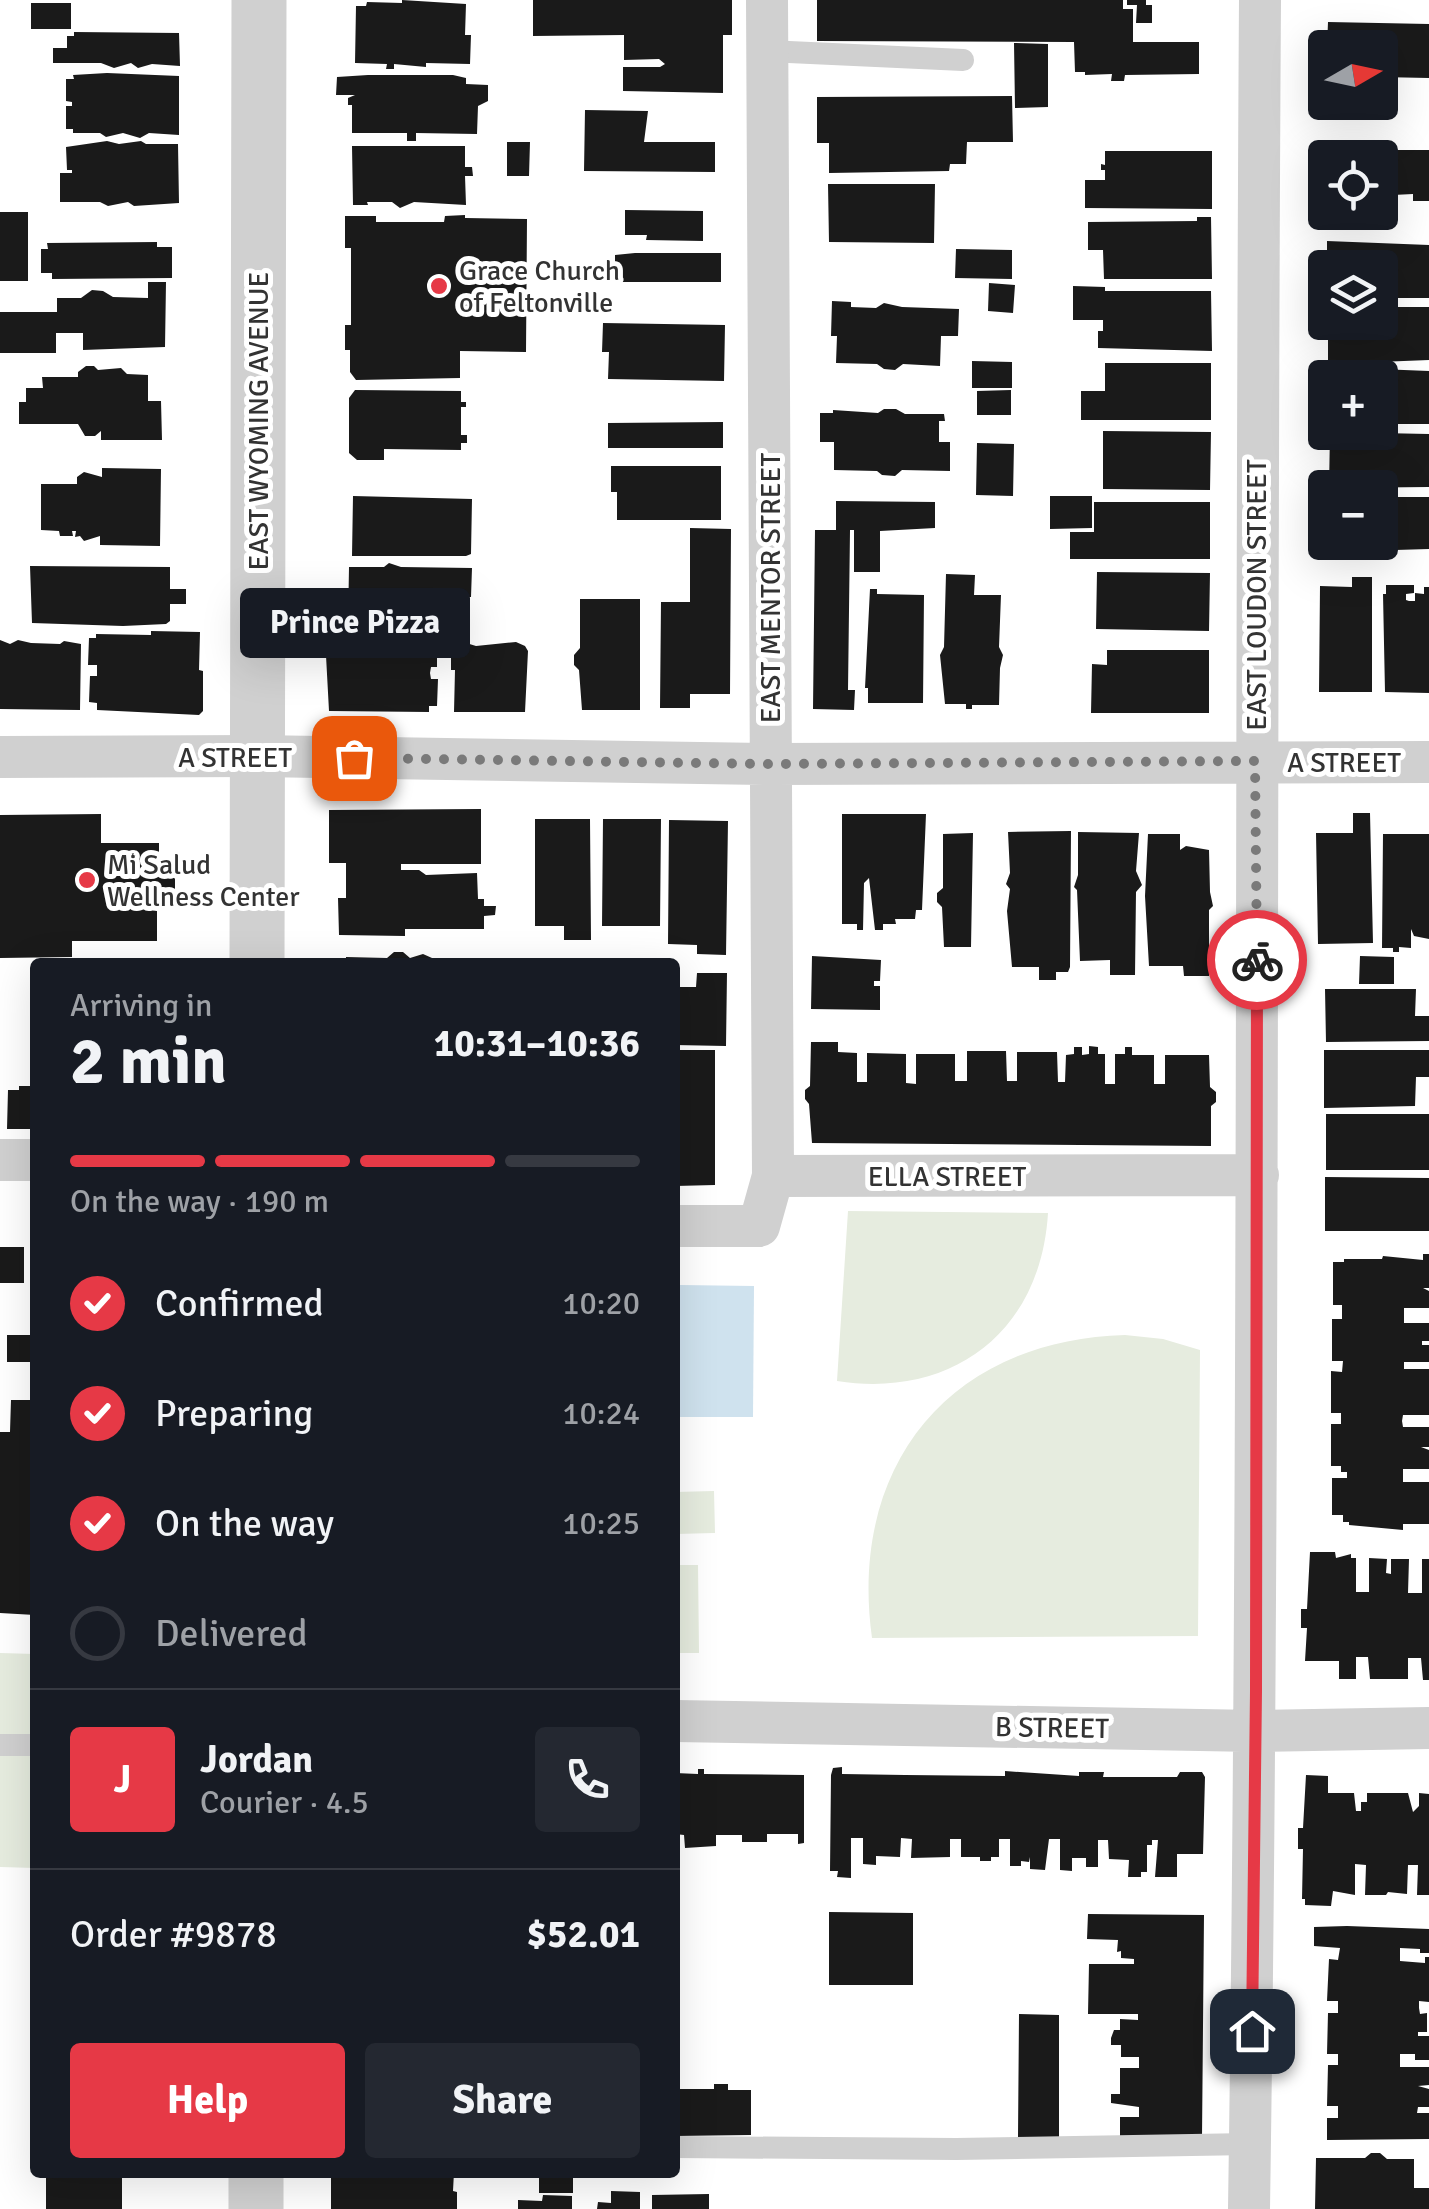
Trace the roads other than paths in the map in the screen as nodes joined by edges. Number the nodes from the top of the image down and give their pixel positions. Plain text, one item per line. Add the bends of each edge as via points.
1 (260, 0) edge
2 (767, 0) edge
3 (1260, 0) edge
4 (768, 51) junction
5 (963, 60) dead end
6 (257, 756) junction
7 (0, 757) edge
8 (1255, 761) junction
9 (1429, 762) edge
10 (771, 764) junction
11 (258, 958) edge
12 (0, 1160) edge
13 (30, 1160) edge
14 (1258, 1175) junction
15 (772, 1176) junction
16 (680, 1226) edge
17 (680, 1720) edge
18 (1429, 1728) edge
19 (1256, 1731) junction
20 (0, 1745) edge
21 (30, 1745) edge
22 (1250, 2144) junction
23 (680, 2147) edge
24 (256, 2178) edge
25 (256, 2209) edge
26 (1249, 2209) edge

1 - 6 street, EAST WYOMING AVENUE
2 - 4 street, EAST MENTOR STREET
3 - 8 street, EAST LOUDON STREET
4 - 5 lane
4 - 10 street, EAST MENTOR STREET
6 - 7 street, A STREET
6 - 10 street, A STREET
6 - 11 street, EAST WYOMING AVENUE
8 - 9 street, A STREET
8 - 10 street, A STREET
8 - 14 street, EAST LOUDON STREET
10 - 15 street, EAST MENTOR STREET
12 - 13 street
14 - 15 street, ELLA STREET
14 - 19 street, EAST LOUDON STREET
15 - 16 street via 759,1226
17 - 19 street, B STREET
18 - 19 street, B STREET
19 - 22 street, EAST LOUDON STREET
20 - 21 lane
22 - 23 lane
22 - 26 street, EAST LOUDON STREET
24 - 25 street

